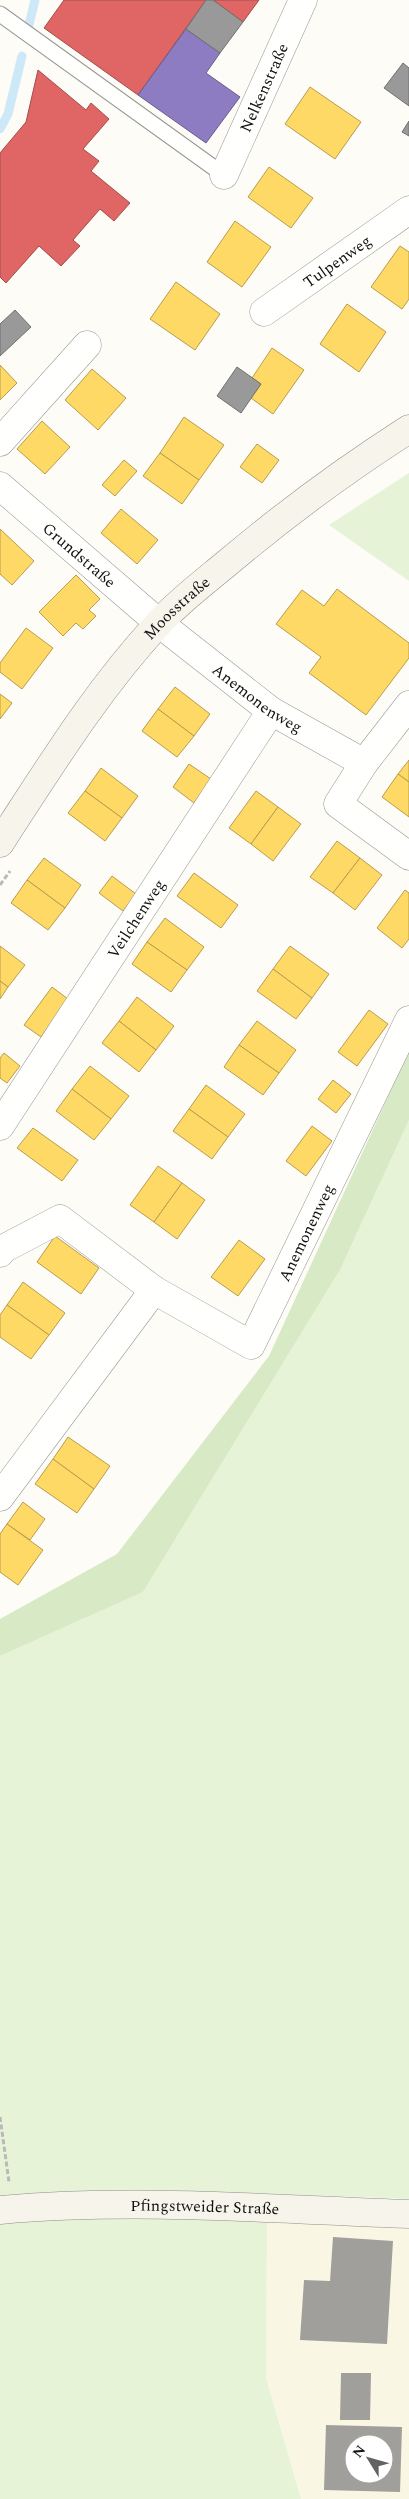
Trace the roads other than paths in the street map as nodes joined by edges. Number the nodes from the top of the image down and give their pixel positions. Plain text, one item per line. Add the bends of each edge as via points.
1 (303, 0) edge
2 (0, 14) edge
3 (224, 175) joint
4 (409, 210) edge
5 (264, 312) dead end
6 (87, 345) dead end
7 (409, 429) edge
8 (0, 442) edge
9 (0, 486) edge
10 (159, 623) junction
11 (409, 705) edge
12 (271, 711) junction
13 (364, 763) junction
14 (0, 843) edge
15 (409, 856) edge
16 (409, 1020) edge
17 (0, 1126) edge
18 (1, 1249) edge
19 (154, 1290) junction
20 (0, 1497) edge
21 (0, 2210) edge
22 (409, 2214) edge

1 - 3 street, Nelkenstraße
2 - 3 lane
4 - 5 street, Tulpenweg
6 - 8 street
7 - 10 street, Moosstraße via 358,462 262,534
9 - 10 street, Grundstraße
10 - 12 street, Anemonenweg
10 - 14 street, Moosstraße via 112,677
11 - 13 street
12 - 13 street, Anemonenweg
12 - 17 street, Veilchenweg
13 - 15 street via 338,804
16 - 19 street, Anemonenweg via 251,1345
18 - 19 street, Anemonenweg via 60,1218
19 - 20 street
21 - 22 street, Pfingstweider Straße via 140,2204

